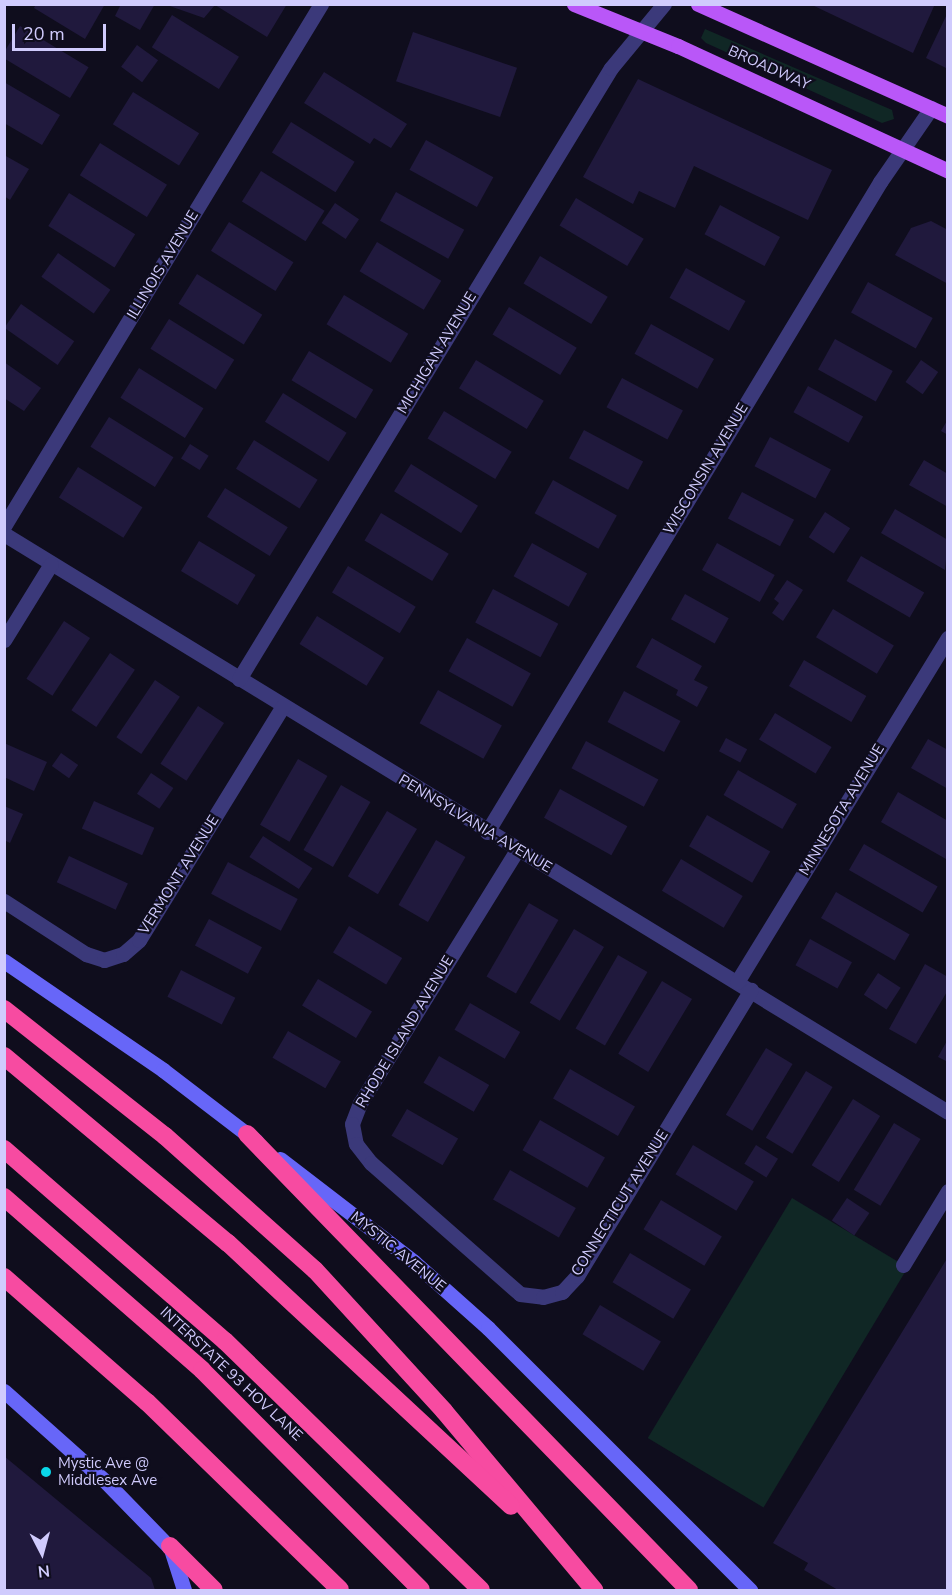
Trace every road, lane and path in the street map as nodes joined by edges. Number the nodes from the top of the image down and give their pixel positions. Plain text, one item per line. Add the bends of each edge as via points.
1 (321, 4) edge
2 (574, 4) edge
3 (664, 4) edge
4 (698, 4) edge
5 (641, 31) junction
6 (931, 108) junction
7 (948, 116) edge
8 (902, 149) junction
9 (948, 171) edge
10 (4, 526) edge
11 (4, 534) edge
12 (51, 564) junction
13 (948, 638) edge
14 (4, 640) edge
15 (240, 679) junction
16 (283, 706) junction
17 (487, 832) junction
18 (517, 850) junction
19 (5, 901) edge
20 (4, 961) edge
21 (737, 982) junction
22 (751, 990) junction
23 (4, 1010) edge
24 (4, 1056) edge
25 (948, 1112) edge
26 (247, 1134) junction
27 (4, 1149) edge
28 (948, 1191) edge
29 (4, 1197) edge
30 (445, 1227) joint
31 (903, 1265) dead end
32 (4, 1277) edge
33 (4, 1391) edge
34 (170, 1546) junction
35 (567, 1558) junction
36 (315, 1566) junction
37 (184, 1590) edge
38 (207, 1590) edge
39 (214, 1590) edge
40 (332, 1590) edge
41 (340, 1590) edge
42 (421, 1590) edge
43 (481, 1590) edge
44 (594, 1590) edge
45 (689, 1590) edge
46 (750, 1590) edge

1 - 10 street, ILLINOIS AVENUE
2 - 5 main road, BROADWAY
3 - 5 street, MICHIGAN AVENUE
4 - 6 main road, BROADWAY
5 - 8 main road, BROADWAY
5 - 15 street, MICHIGAN AVENUE via 611,68
6 - 7 main road, BROADWAY
6 - 8 street, WISCONSIN AVENUE
8 - 9 main road, BROADWAY
8 - 17 street, WISCONSIN AVENUE
11 - 12 street, PENNSYLVANIA AVENUE
12 - 14 street
12 - 15 street, PENNSYLVANIA AVENUE
13 - 21 street, MINNESOTA AVENUE
15 - 16 street, PENNSYLVANIA AVENUE
16 - 17 street, PENNSYLVANIA AVENUE
16 - 19 street, VERMONT AVENUE via 139,940 123,954 104,960 86,954
17 - 18 street, PENNSYLVANIA AVENUE
18 - 21 street, PENNSYLVANIA AVENUE
18 - 30 street, RHODE ISLAND AVENUE via 360,1103 351,1124 356,1144 371,1163
20 - 26 main road, MYSTIC AVENUE
21 - 22 street, PENNSYLVANIA AVENUE
22 - 25 street, PENNSYLVANIA AVENUE
22 - 30 street, CONNECTICUT AVENUE via 577,1276 562,1292 543,1297 520,1294
23 - 35 highway via 165,1136 315,1270 444,1411
24 - 35 highway via 228,1243
26 - 45 highway
26 - 46 main road, MYSTIC AVENUE via 414,1262 488,1328
27 - 43 highway via 225,1341
28 - 31 street
29 - 42 highway, INTERSTATE 93 HOV LANE via 202,1370
32 - 36 highway via 147,1402
33 - 34 main road via 105,1481
34 - 37 main road
34 - 38 main road
34 - 39 highway
35 - 44 highway
36 - 40 highway
36 - 41 highway

